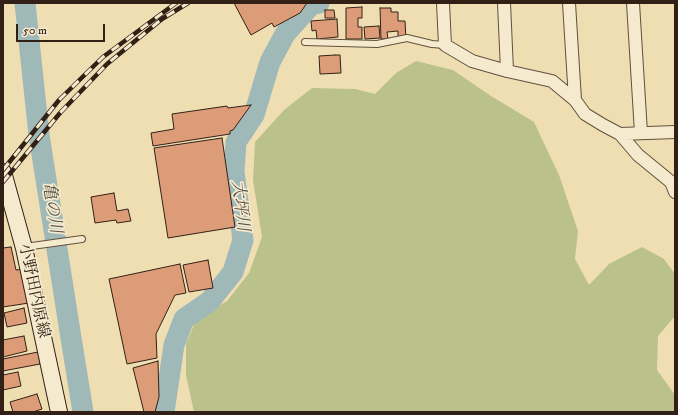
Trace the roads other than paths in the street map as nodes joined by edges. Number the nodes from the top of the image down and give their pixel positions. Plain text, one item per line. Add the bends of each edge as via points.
1 (443, 3) edge
2 (504, 3) edge
3 (569, 3) edge
4 (633, 3) edge
5 (304, 42) dead end
6 (445, 45) junction
7 (507, 72) junction
8 (574, 100) junction
9 (675, 132) edge
10 (641, 133) junction
11 (620, 134) junction
12 (3, 172) edge
13 (675, 192) edge
14 (82, 239) dead end
15 (28, 247) junction
16 (59, 412) edge

1 - 6 street
2 - 7 street
3 - 8 street
4 - 10 street
5 - 6 lane via 377,44 407,38
6 - 7 street via 472,60
7 - 8 street via 552,81
8 - 11 street via 585,114
9 - 10 street
10 - 11 street
11 - 13 street via 638,155 671,182
12 - 15 main road, 小野田内原線
14 - 15 lane
15 - 16 main road, 小野田内原線

